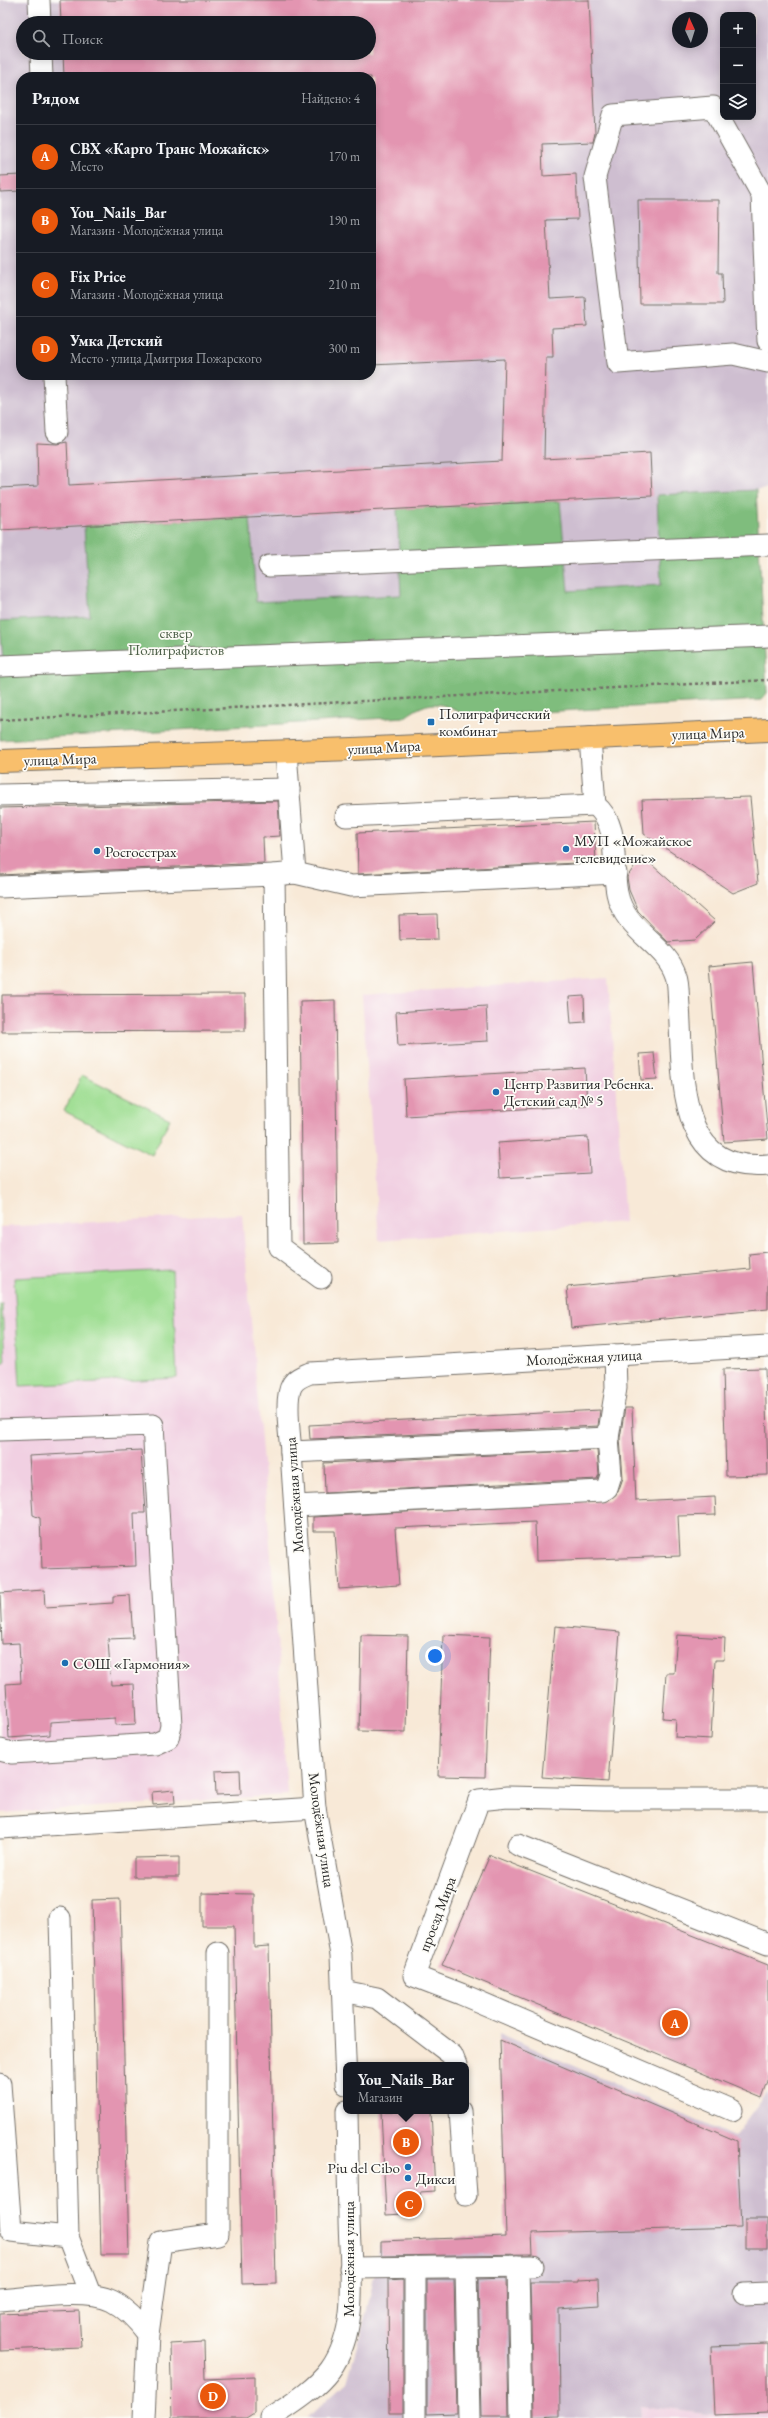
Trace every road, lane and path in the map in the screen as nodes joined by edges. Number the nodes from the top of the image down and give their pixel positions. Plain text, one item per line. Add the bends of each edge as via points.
1 (39, 0) edge
2 (40, 16) edge
3 (41, 60) edge
4 (42, 72) edge
5 (768, 341) edge
6 (768, 362) edge
7 (54, 380) edge
8 (57, 432) dead end
9 (768, 545) edge
10 (269, 566) dead end
11 (768, 636) edge
12 (0, 666) edge
13 (768, 680) edge
14 (0, 720) edge
15 (768, 730) edge
16 (590, 738) junction
17 (286, 752) junction
18 (0, 761) edge
19 (289, 789) junction
20 (0, 796) edge
21 (595, 805) junction
22 (346, 816) dead end
23 (295, 873) junction
24 (616, 873) junction
25 (274, 875) junction
26 (0, 887) edge
27 (768, 1165) edge
28 (321, 1278) dead end
29 (768, 1346) edge
30 (615, 1355) junction
31 (0, 1430) edge
32 (608, 1438) junction
33 (291, 1452) junction
34 (295, 1506) junction
35 (0, 1750) edge
36 (768, 1799) edge
37 (315, 1808) junction
38 (0, 1828) edge
39 (518, 1845) dead end
40 (60, 1918) dead end
41 (768, 1944) edge
42 (218, 1953) dead end
43 (343, 1991) junction
44 (345, 2062) edge
45 (455, 2062) edge
46 (0, 2084) edge
47 (732, 2110) dead end
48 (347, 2114) edge
49 (460, 2114) edge
50 (466, 2195) dead end
51 (68, 2236) junction
52 (415, 2267) junction
53 (466, 2267) junction
54 (350, 2268) junction
55 (768, 2293) edge
56 (90, 2294) junction
57 (744, 2294) dead end
58 (0, 2300) edge
59 (148, 2334) junction
60 (278, 2416) edge
61 (144, 2418) edge
62 (415, 2418) edge
63 (469, 2418) edge
64 (521, 2418) edge

1 - 2 street
3 - 4 street
5 - 6 street via 762,195 713,106 613,115 595,177 618,363 732,354
7 - 8 street
9 - 10 street
11 - 12 street
13 - 14 path
15 - 16 main road, улица Мира
16 - 17 main road, улица Мира
16 - 21 street
17 - 18 main road, улица Мира
17 - 19 street
19 - 20 street
19 - 23 street
21 - 22 street
21 - 24 street via 609,821
23 - 24 street via 351,886
23 - 25 street
24 - 27 street via 617,893 630,923 664,955 676,976 686,1097 700,1139 721,1159 738,1164
25 - 26 street
25 - 28 street via 278,1247
29 - 30 street, Молодёжная улица
30 - 32 street via 616,1388
30 - 33 street, Молодёжная улица via 310,1373 298,1378 289,1392
31 - 35 street via 153,1424 170,1726 168,1738 155,1744 12,1753
32 - 33 street
32 - 34 street via 611,1474 608,1488 602,1491
33 - 34 street, Молодёжная улица
34 - 37 street, Молодёжная улица
36 - 47 street, проезд Мира via 604,1800 507,1797 479,1800 414,1976
37 - 38 street
37 - 43 street, Молодёжная улица via 342,1955
39 - 41 street
40 - 51 street
42 - 59 street via 218,2234 161,2242
43 - 44 street, Молодёжная улица
43 - 45 street via 377,1998 452,2054
46 - 51 street via 11,2231
48 - 54 street, Молодёжная улица
49 - 50 street
51 - 56 street
52 - 53 street
52 - 54 street
52 - 62 street
53 - 63 street
53 - 64 street via 526,2266
54 - 60 street, Молодёжная улица via 349,2317 343,2342 330,2369 306,2394
55 - 57 street
56 - 58 street
56 - 59 street via 113,2301 137,2320
59 - 61 street

